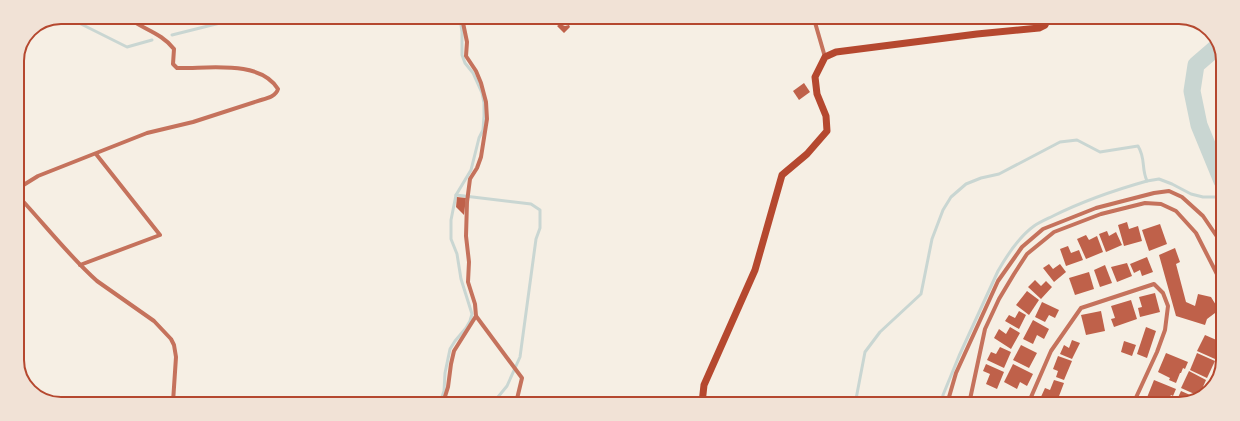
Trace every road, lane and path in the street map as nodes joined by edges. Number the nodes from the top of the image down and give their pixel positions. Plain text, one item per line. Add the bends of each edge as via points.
1 (138, 24) edge
2 (463, 24) edge
3 (816, 24) edge
4 (1046, 24) edge
5 (825, 57) junction
6 (96, 154) junction
7 (24, 185) edge
8 (24, 203) edge
9 (1216, 235) edge
10 (80, 266) junction
11 (1216, 272) edge
12 (476, 316) junction
13 (173, 397) edge
14 (445, 397) edge
15 (517, 397) edge
16 (703, 397) edge
17 (949, 397) edge
18 (970, 397) edge
19 (1031, 397) edge
20 (1136, 397) edge

1 - 6 street via 168,42 174,49 173,64 177,68 241,67 266,77 278,89 271,97 193,122 147,133
2 - 12 street via 467,42 466,56 481,83 487,116 481,157 470,180 468,196 468,282
3 - 5 street
4 - 5 main road via 1039,28 836,52
5 - 16 main road via 815,77 817,94 826,116 827,131 807,154 782,175 755,270 704,385
6 - 7 street via 38,176
6 - 10 street via 160,235
8 - 10 street
9 - 17 street via 1203,216 1182,197 1169,191 1096,208 1043,228 1022,247 998,281 956,373
10 - 13 street via 156,323 171,340 176,357
11 - 18 street via 1196,233 1176,211 1161,204 1146,203 1101,214 1054,232 1027,254 999,299 985,329
12 - 14 street via 454,351
12 - 15 street via 522,378
19 - 20 street via 1051,351 1081,308 1154,284 1164,293 1168,306 1165,330

